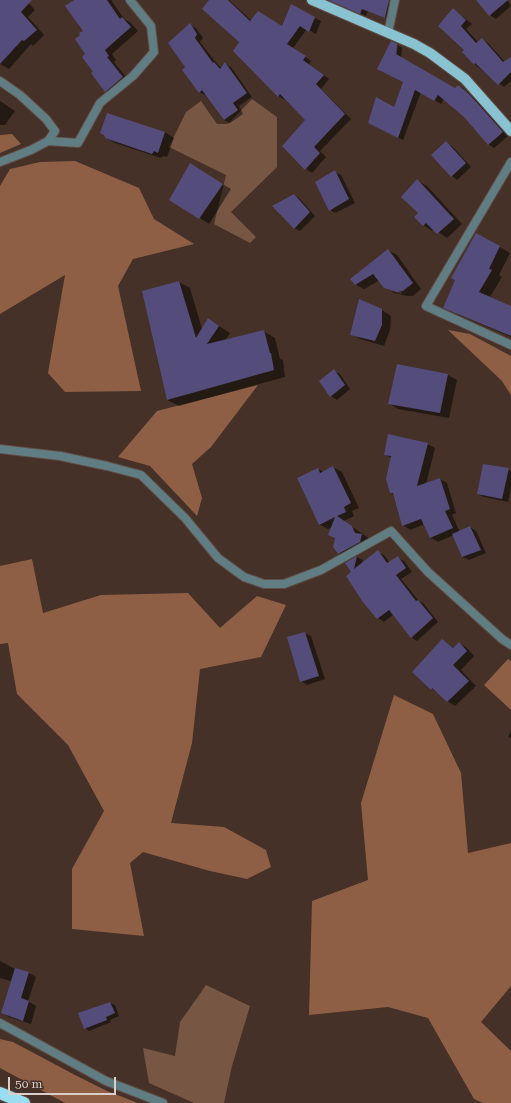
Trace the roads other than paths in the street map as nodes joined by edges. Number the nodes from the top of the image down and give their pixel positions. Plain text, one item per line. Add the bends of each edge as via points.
1 (130, 0) edge
2 (312, 0) edge
3 (395, 0) edge
4 (388, 32) junction
5 (0, 81) edge
6 (511, 131) edge
7 (48, 141) junction
8 (0, 162) edge
9 (511, 162) edge
10 (511, 345) edge
11 (0, 449) edge
12 (511, 645) edge
13 (0, 1023) edge
14 (0, 1093) edge
15 (24, 1103) edge
16 (163, 1103) edge

1 - 7 street via 152,26 154,52 133,76 100,104 78,143
2 - 4 main road
3 - 4 street
4 - 6 main road via 425,50 460,75
5 - 7 street via 46,119 55,131
7 - 8 street
9 - 10 street via 426,306
11 - 12 street via 60,456 141,475 185,518 218,558 244,576 264,584 284,584 321,570 391,531 428,572
13 - 16 street via 106,1081
14 - 15 highway

